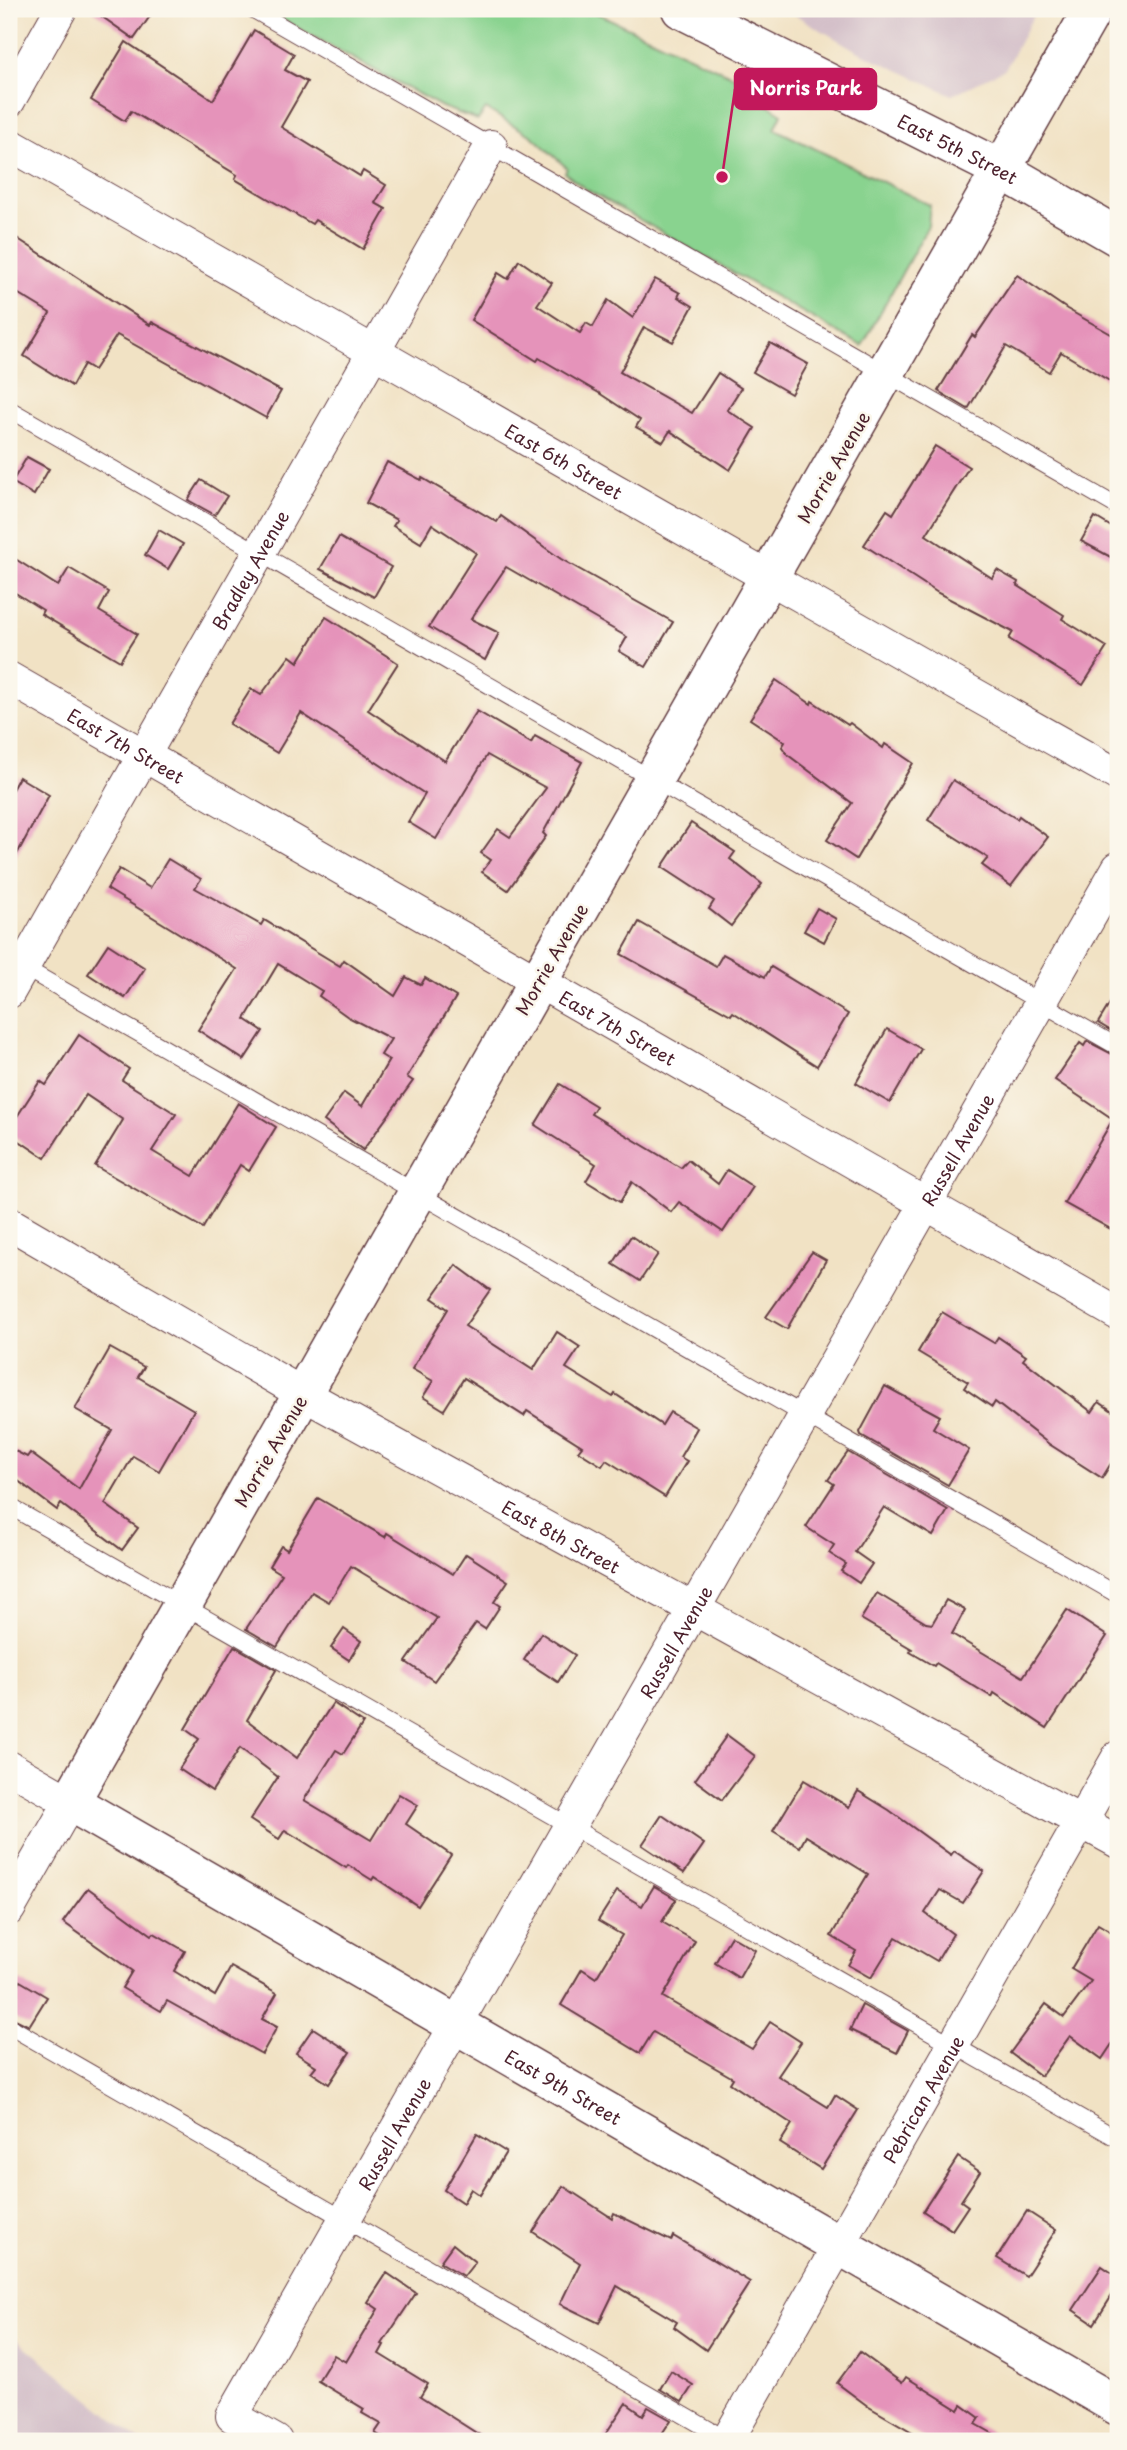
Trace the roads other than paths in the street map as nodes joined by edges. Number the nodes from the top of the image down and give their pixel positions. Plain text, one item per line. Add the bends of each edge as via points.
1 (61, 9) edge
2 (252, 9) edge
3 (681, 9) edge
4 (1093, 9) edge
5 (9, 102) edge
6 (9, 144) edge
7 (491, 146) junction
8 (1002, 170) junction
9 (1118, 237) edge
10 (376, 352) junction
11 (886, 373) junction
12 (9, 409) edge
13 (1118, 507) edge
14 (259, 553) junction
15 (768, 580) junction
16 (9, 678) edge
17 (143, 755) junction
18 (1118, 775) edge
19 (653, 779) junction
20 (1118, 867) edge
21 (13, 973) edge
22 (539, 981) junction
23 (1041, 1002) junction
24 (1118, 1047) edge
25 (417, 1193) junction
26 (926, 1204) junction
27 (9, 1223) edge
28 (1118, 1314) edge
29 (303, 1394) junction
30 (805, 1415) junction
31 (9, 1506) edge
32 (1118, 1595) edge
33 (182, 1605) junction
34 (695, 1608) junction
35 (1118, 1756) edge
36 (9, 1767) edge
37 (70, 1802) junction
38 (1082, 1821) junction
39 (570, 1826) junction
40 (1118, 1842) edge
41 (9, 1909) edge
42 (456, 2024) junction
43 (9, 2026) edge
44 (953, 2045) junction
45 (1118, 2139) edge
46 (345, 2219) junction
47 (839, 2245) junction
48 (1118, 2406) edge
49 (275, 2441) edge
50 (728, 2441) edge

1 - 5 street
2 - 7 lane
3 - 8 street, East 5th Street
4 - 8 street, Morrie Avenue
6 - 10 street, East 6th Street
7 - 10 street, Bradley Avenue
7 - 11 lane
8 - 9 street, East 5th Street
8 - 11 street, Morrie Avenue
10 - 14 street, Bradley Avenue
10 - 15 street, East 6th Street
11 - 13 lane
11 - 15 street, Morrie Avenue
12 - 14 lane
14 - 17 street, Bradley Avenue
14 - 19 lane
15 - 18 street, East 6th Street
15 - 19 street, Morrie Avenue
16 - 17 street, East 7th Street
17 - 21 street, Bradley Avenue
17 - 22 street, East 7th Street
19 - 22 street, Morrie Avenue
19 - 23 lane
20 - 23 street, Russell Avenue
21 - 25 lane
22 - 25 street, Morrie Avenue
22 - 26 street, East 7th Street
23 - 24 lane
23 - 26 street, Russell Avenue
25 - 29 street, Morrie Avenue
25 - 30 lane
26 - 28 street, East 7th Street
26 - 30 street, Russell Avenue
27 - 29 street, East 8th Street
29 - 33 street, Morrie Avenue
29 - 34 street, East 8th Street
30 - 32 lane
30 - 34 street, Russell Avenue
31 - 33 lane
33 - 37 street, Morrie Avenue
33 - 39 lane
34 - 38 street, East 8th Street
34 - 39 street, Russell Avenue
35 - 38 street, Pebrican Avenue
36 - 37 street, East 9th Street
37 - 41 street, Morrie Avenue
37 - 42 street, East 9th Street
38 - 40 street, East 8th Street
38 - 44 street, Pebrican Avenue
39 - 42 street, Russell Avenue
39 - 44 lane
42 - 46 street, Russell Avenue
42 - 47 street, East 9th Street
43 - 46 lane
44 - 45 lane
44 - 47 street, Pebrican Avenue
46 - 49 street, Russell Avenue via 232,2416
46 - 50 lane
47 - 48 street, East 9th Street
47 - 50 street, Pebrican Avenue

